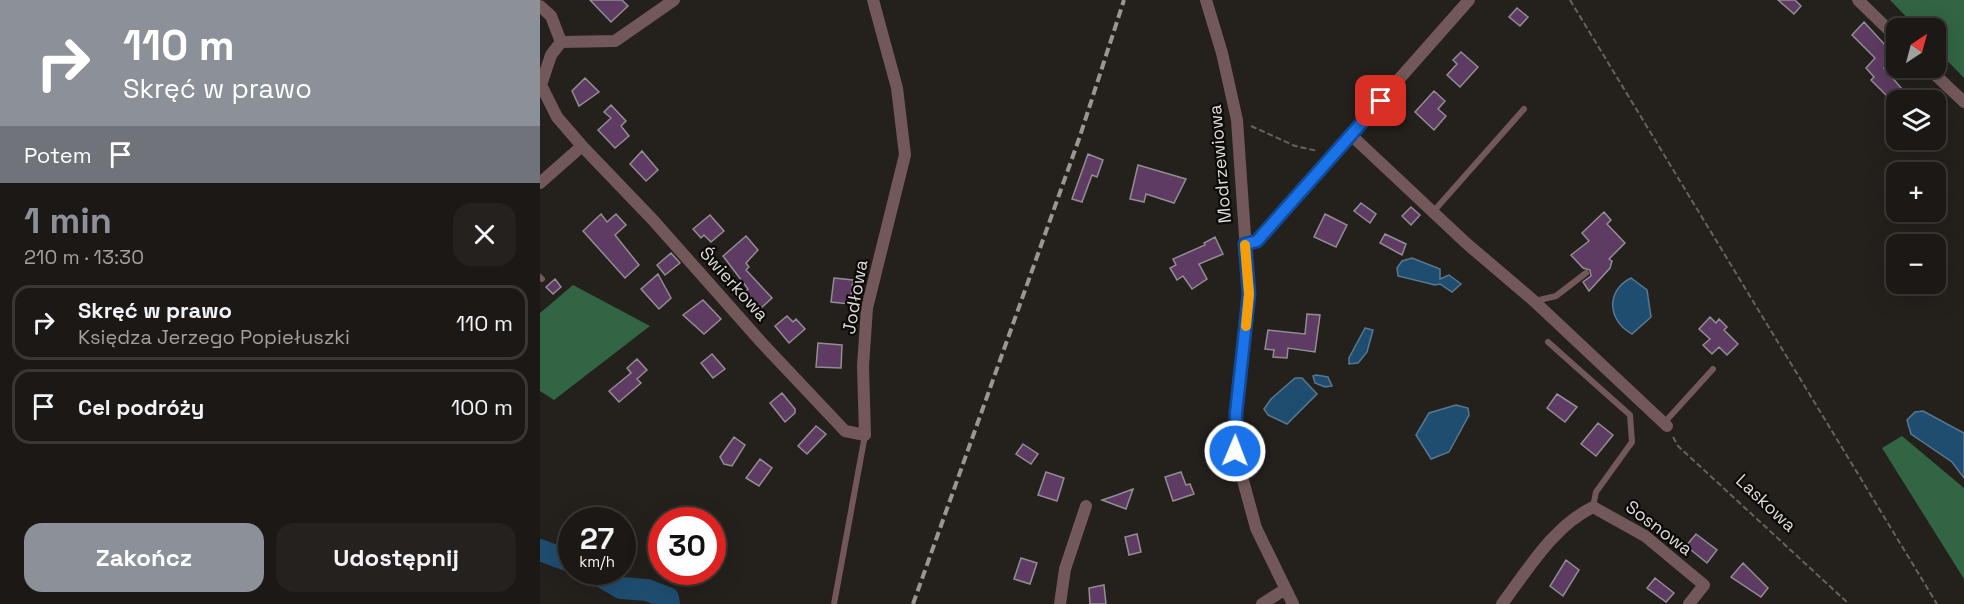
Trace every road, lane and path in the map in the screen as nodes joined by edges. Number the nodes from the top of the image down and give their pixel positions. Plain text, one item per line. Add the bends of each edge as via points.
1 (674, 0) edge
2 (873, 0) edge
3 (1206, 0) edge
4 (1469, 0) edge
5 (1570, 0) edge
6 (1858, 0) edge
7 (540, 6) edge
8 (1886, 27) edge
9 (561, 42) junction
10 (1939, 78) edge
11 (1964, 102) edge
12 (1524, 109) dead end
13 (1237, 120) junction
14 (1351, 135) junction
15 (582, 146) junction
16 (1334, 155) junction
17 (540, 183) edge
18 (1433, 212) junction
19 (1245, 244) junction
20 (1586, 273) dead end
21 (1534, 301) junction
22 (1548, 342) dead end
23 (1713, 369) dead end
24 (1666, 425) junction
25 (865, 435) junction
26 (1086, 506) dead end
27 (1593, 507) junction
28 (1284, 590) junction
29 (834, 604) edge
30 (1060, 604) edge
31 (1262, 604) edge
32 (1293, 604) edge
33 (1502, 604) edge
34 (1689, 604) edge
35 (1849, 604) edge
36 (1937, 604) edge

1 - 9 street via 615,41
2 - 25 street, Jodłowa via 897,88 905,155 867,308 862,366
3 - 13 street, Modrzewiowa
4 - 14 street
5 - 36 path
6 - 8 street
7 - 9 street via 551,16
9 - 15 street, Świerkowa via 551,55 541,85 556,117
10 - 11 street
12 - 18 lane
13 - 16 path via 1295,146
13 - 19 street, Modrzewiowa
14 - 16 street
14 - 18 street
15 - 17 street
15 - 25 street, Świerkowa via 845,431
16 - 19 street via 1257,241
18 - 21 street
19 - 28 street, Modrzewiowa via 1249,294 1235,451 1256,528
20 - 21 lane via 1556,296
21 - 24 street
22 - 27 lane via 1630,415 1632,442 1596,492
23 - 24 lane
24 - 35 path, Laskowa via 1678,446
25 - 29 lane, Jodłowa
26 - 30 street via 1065,568
27 - 33 street via 1572,518 1541,551
27 - 34 street, Sosnowa via 1645,536 1704,585
28 - 31 street
28 - 32 street, Modrzewiowa

